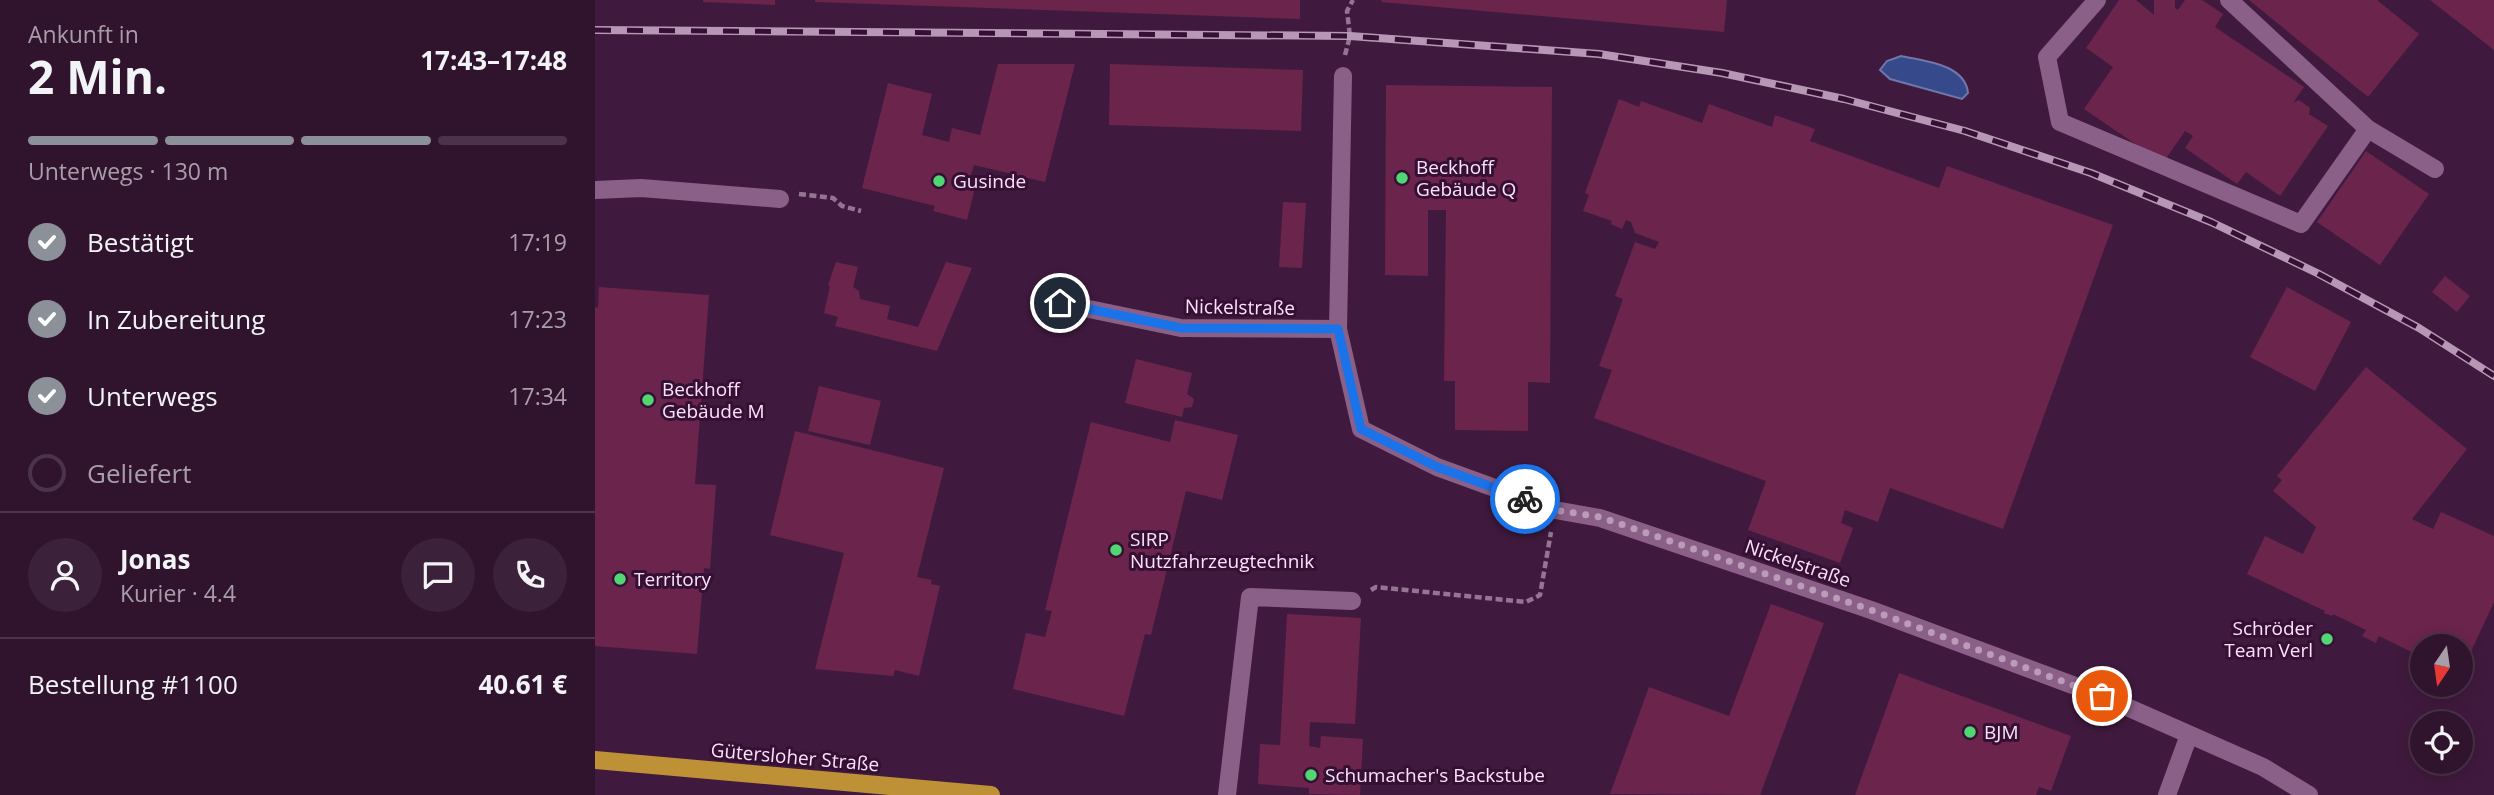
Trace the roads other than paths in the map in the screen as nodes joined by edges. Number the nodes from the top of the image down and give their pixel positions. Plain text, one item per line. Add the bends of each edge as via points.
1 (2097, 0) edge
2 (2229, 0) edge
3 (1343, 76) road end
4 (2368, 129) junction
5 (2435, 169) dead end
6 (595, 190) edge
7 (780, 199) road end
8 (1060, 303) dead end
9 (1338, 329) junction
10 (1352, 601) road end
11 (2189, 735) junction
12 (595, 760) edge
13 (991, 795) edge
14 (1227, 795) edge
15 (2167, 795) edge
16 (2309, 795) edge

1 - 4 street via 2047,57 2060,122 2301,224
2 - 4 street
3 - 9 street, Nickelstraße
4 - 5 street
6 - 7 street via 641,188
8 - 9 street, Nickelstraße via 1181,328
9 - 11 street, Nickelstraße via 1361,429 1437,467 1555,510 1600,517 1871,610 2102,696
10 - 14 street via 1250,597
11 - 15 street
11 - 16 street, Nickelstraße via 2263,767
12 - 13 main road, Gütersloher Straße

